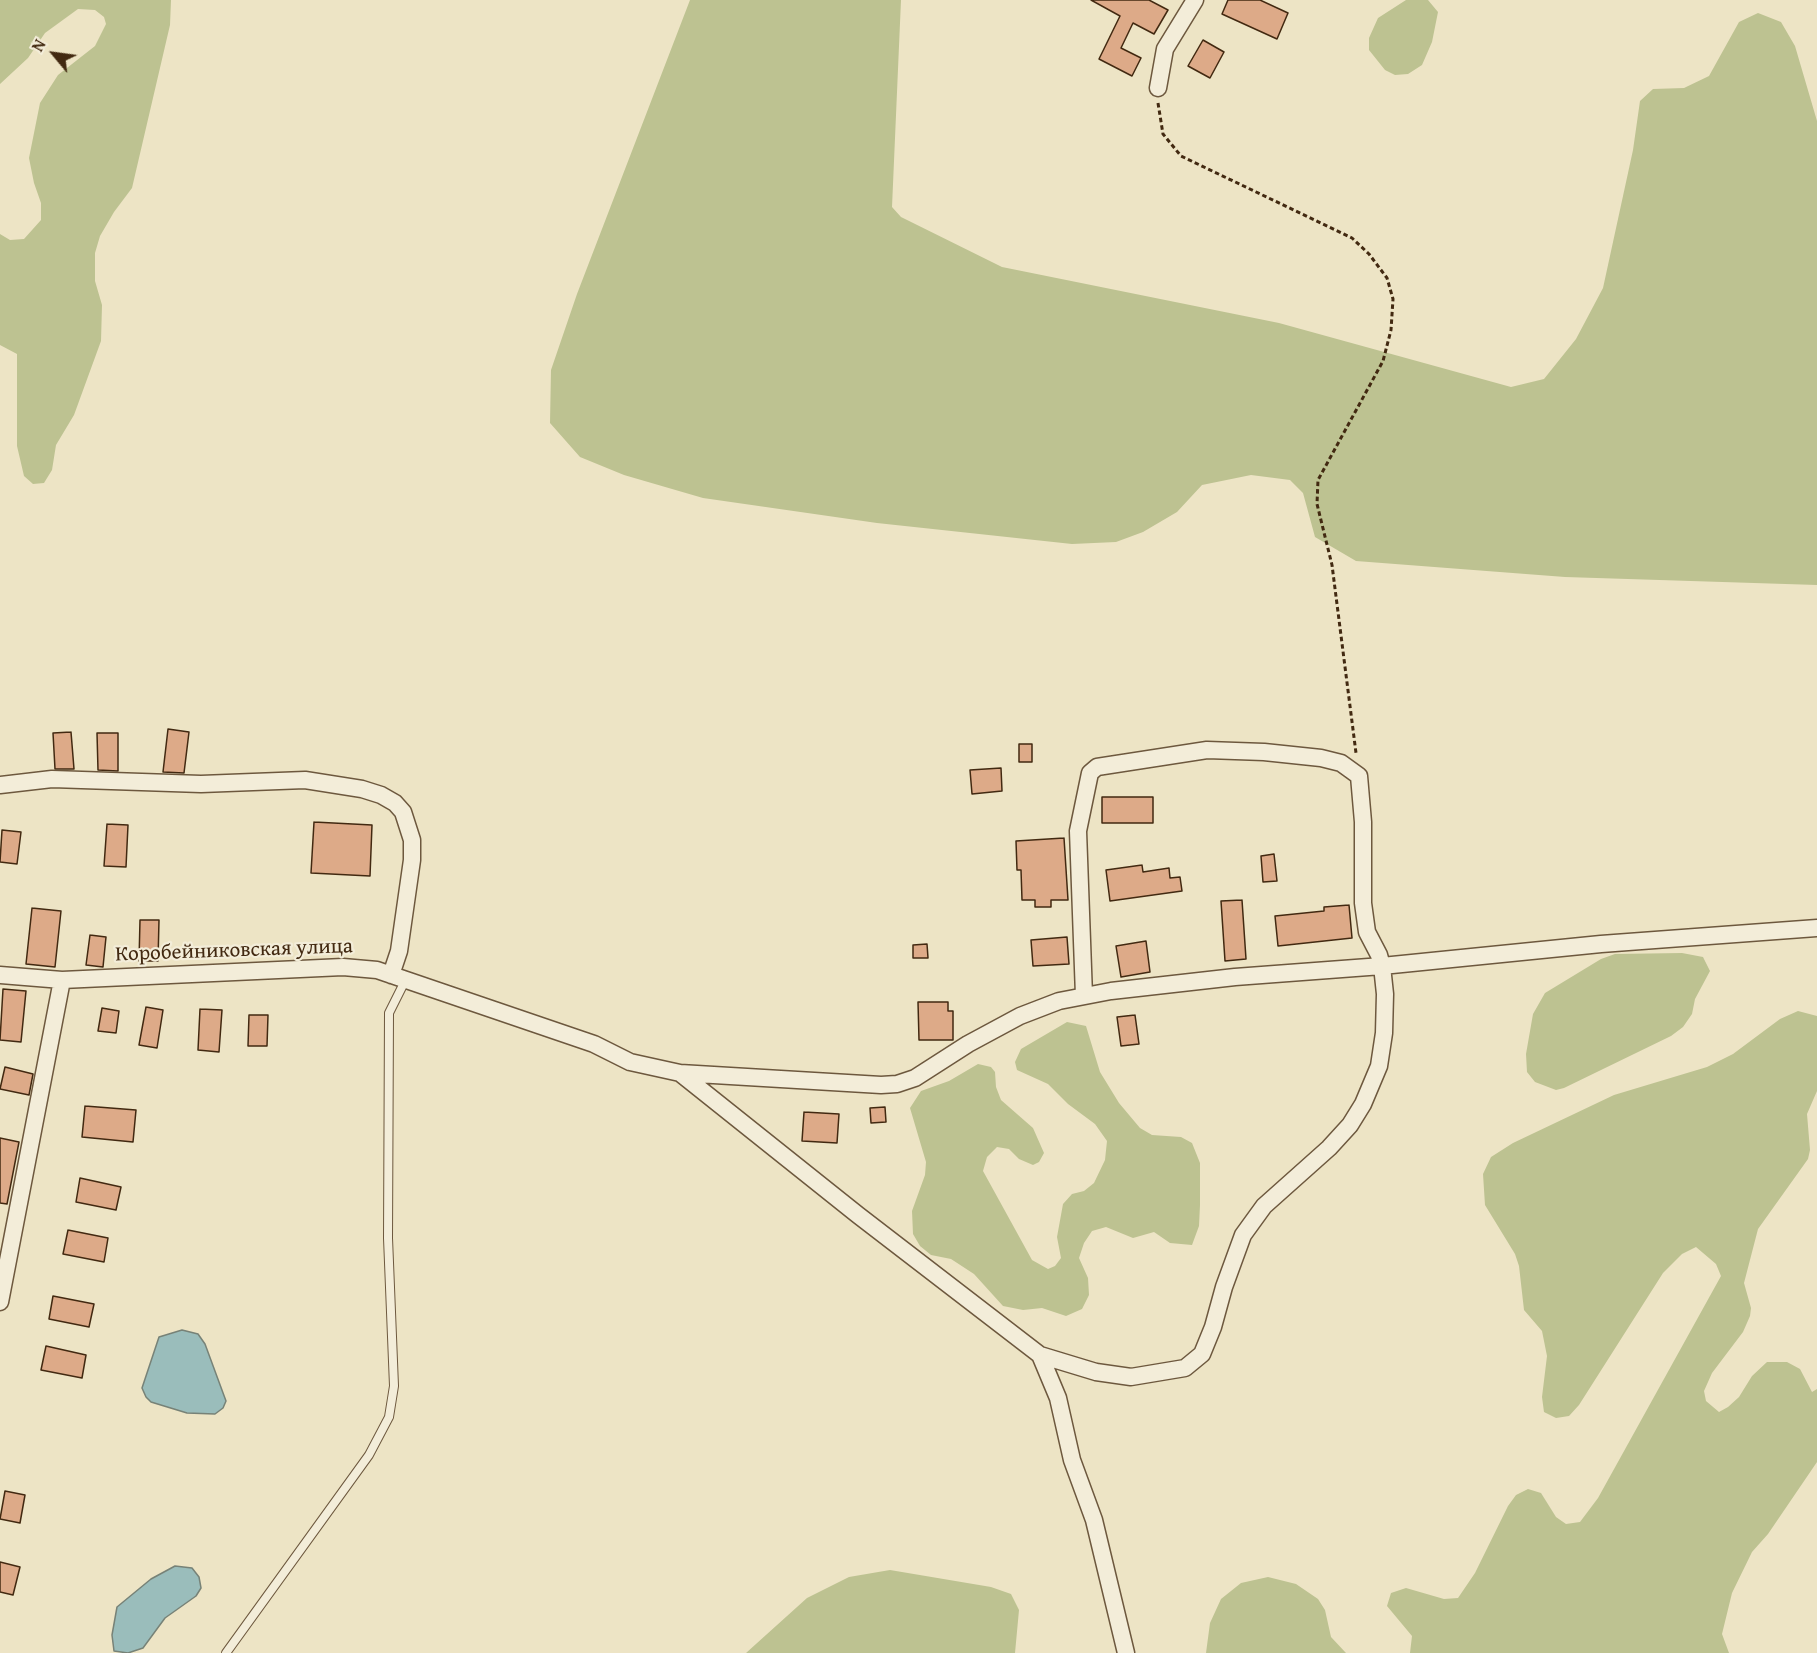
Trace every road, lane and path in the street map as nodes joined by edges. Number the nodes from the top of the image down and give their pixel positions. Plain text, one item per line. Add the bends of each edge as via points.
1 (1195, 0) edge
2 (1158, 88) joint
3 (1359, 776) junction
4 (0, 785) edge
5 (1817, 928) edge
6 (1382, 966) junction
7 (0, 975) edge
8 (398, 977) junction
9 (62, 980) junction
10 (1084, 996) junction
11 (680, 1073) junction
12 (0, 1302) edge
13 (1041, 1355) junction
14 (226, 1653) edge
15 (1126, 1653) edge

1 - 2 street via 1165,49
2 - 3 path via 1162,134 1181,156 1352,238 1370,254 1387,278 1393,299 1383,361 1318,480 1317,504 1332,565
3 - 6 street via 1364,822 1363,903 1367,932
3 - 10 street via 1341,764 1321,758 1207,750 1097,767 1090,773 1083,794 1078,831
4 - 8 street via 52,779 201,784 294,780 381,795 403,812 412,840
5 - 6 street, Коробейниковская улица
6 - 10 street, Коробейниковская улица via 1235,977
6 - 13 street via 1384,1033 1373,1085 1343,1133 1264,1206 1242,1235 1202,1354 1185,1368 1131,1377 1096,1372
7 - 9 street, Коробейниковская улица
8 - 9 street, Коробейниковская улица via 343,967
8 - 11 street, Коробейниковская улица via 594,1044 630,1062
8 - 14 lane via 389,1013 388,1238 394,1386 388,1417 369,1455
9 - 12 street
10 - 11 street, Коробейниковская улица via 1020,1016 923,1074 897,1084
11 - 13 street
13 - 15 street via 1058,1398 1072,1460 1094,1520

